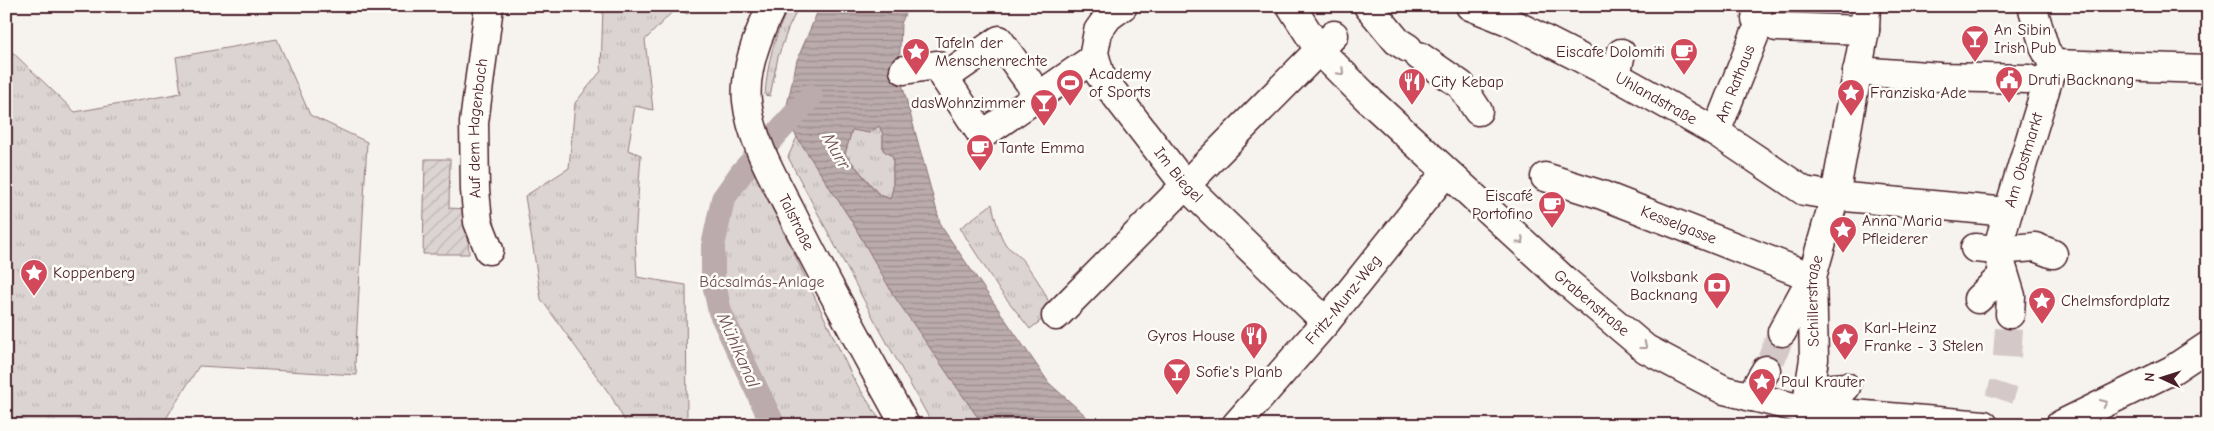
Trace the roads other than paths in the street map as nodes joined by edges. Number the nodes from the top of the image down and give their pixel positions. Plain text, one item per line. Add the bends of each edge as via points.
1 (490, 6) edge
2 (772, 6) edge
3 (1123, 6) edge
4 (1290, 6) edge
5 (1368, 6) edge
6 (2032, 6) edge
7 (1474, 7) edge
8 (1865, 18) edge
9 (1761, 22) edge
10 (1327, 42) junction
11 (1094, 58) junction
12 (2053, 64) junction
13 (2208, 69) edge
14 (904, 70) dead end
15 (1857, 71) junction
16 (944, 78) junction
17 (2028, 79) dead end
18 (1039, 96) junction
19 (1478, 111) dead end
20 (1716, 132) junction
21 (1446, 172) junction
22 (1545, 177) dead end
23 (1185, 185) junction
24 (1835, 196) junction
25 (2008, 212) junction
26 (489, 250) dead end
27 (2053, 254) dead end
28 (1812, 277) junction
29 (1056, 316) dead end
30 (1326, 322) junction
31 (1782, 332) tunnel mouth
32 (2208, 346) edge
33 (1766, 370) tunnel mouth
34 (1846, 387) dead end
35 (1750, 397) junction
36 (1808, 400) junction
37 (1868, 420) edge
38 (905, 425) edge
39 (1236, 425) edge
40 (1984, 425) edge
41 (2060, 425) edge

1 - 26 street, Auf dem Hagenbach via 474,123 478,222
2 - 38 street, Talstraße via 756,46 748,78 747,101 754,131 825,280
3 - 11 street via 1108,17 1098,31
4 - 10 street, Grabenstraße
5 - 19 street via 1408,48 1461,85
6 - 12 street
7 - 20 street, Uhlandstraße via 1618,64
8 - 9 street, Am Rathaus
8 - 15 street, Schillerstraße
9 - 20 street, Am Rathaus
10 -> 21 street, Grabenstraße
10 - 23 street
11 - 18 street
11 - 23 street, Im Biegel via 1100,76
12 - 13 street
12 - 25 street, Am Obstmarkt
14 - 16 street via 936,65
15 - 17 street via 1940,78
15 - 24 street, Schillerstraße
16 - 18 street via 999,40
16 - 18 street via 982,135
20 - 24 street, Uhlandstraße via 1804,191
21 - 30 street, Fritz-Munz-Weg
21 -> 35 street, Grabenstraße via 1562,278 1646,349 1724,390
22 - 28 street, Kesselgasse via 1602,195
23 - 29 street
23 - 30 street, Im Biegel
24 - 25 street, Am Obstmarkt via 1904,209
24 - 28 street, Schillerstraße
25 - 27 street via 1993,284 2035,247
28 - 31 street
28 - 36 street, Schillerstraße via 1814,359
30 - 39 street, Fritz-Munz-Weg
41 -> 32 street via 2172,370
33 - 35 street
34 - 36 street
35 - 36 street, Grabenstraße
36 - 37 street, Grabenstraße
37 - 40 street, Grabenstraße

